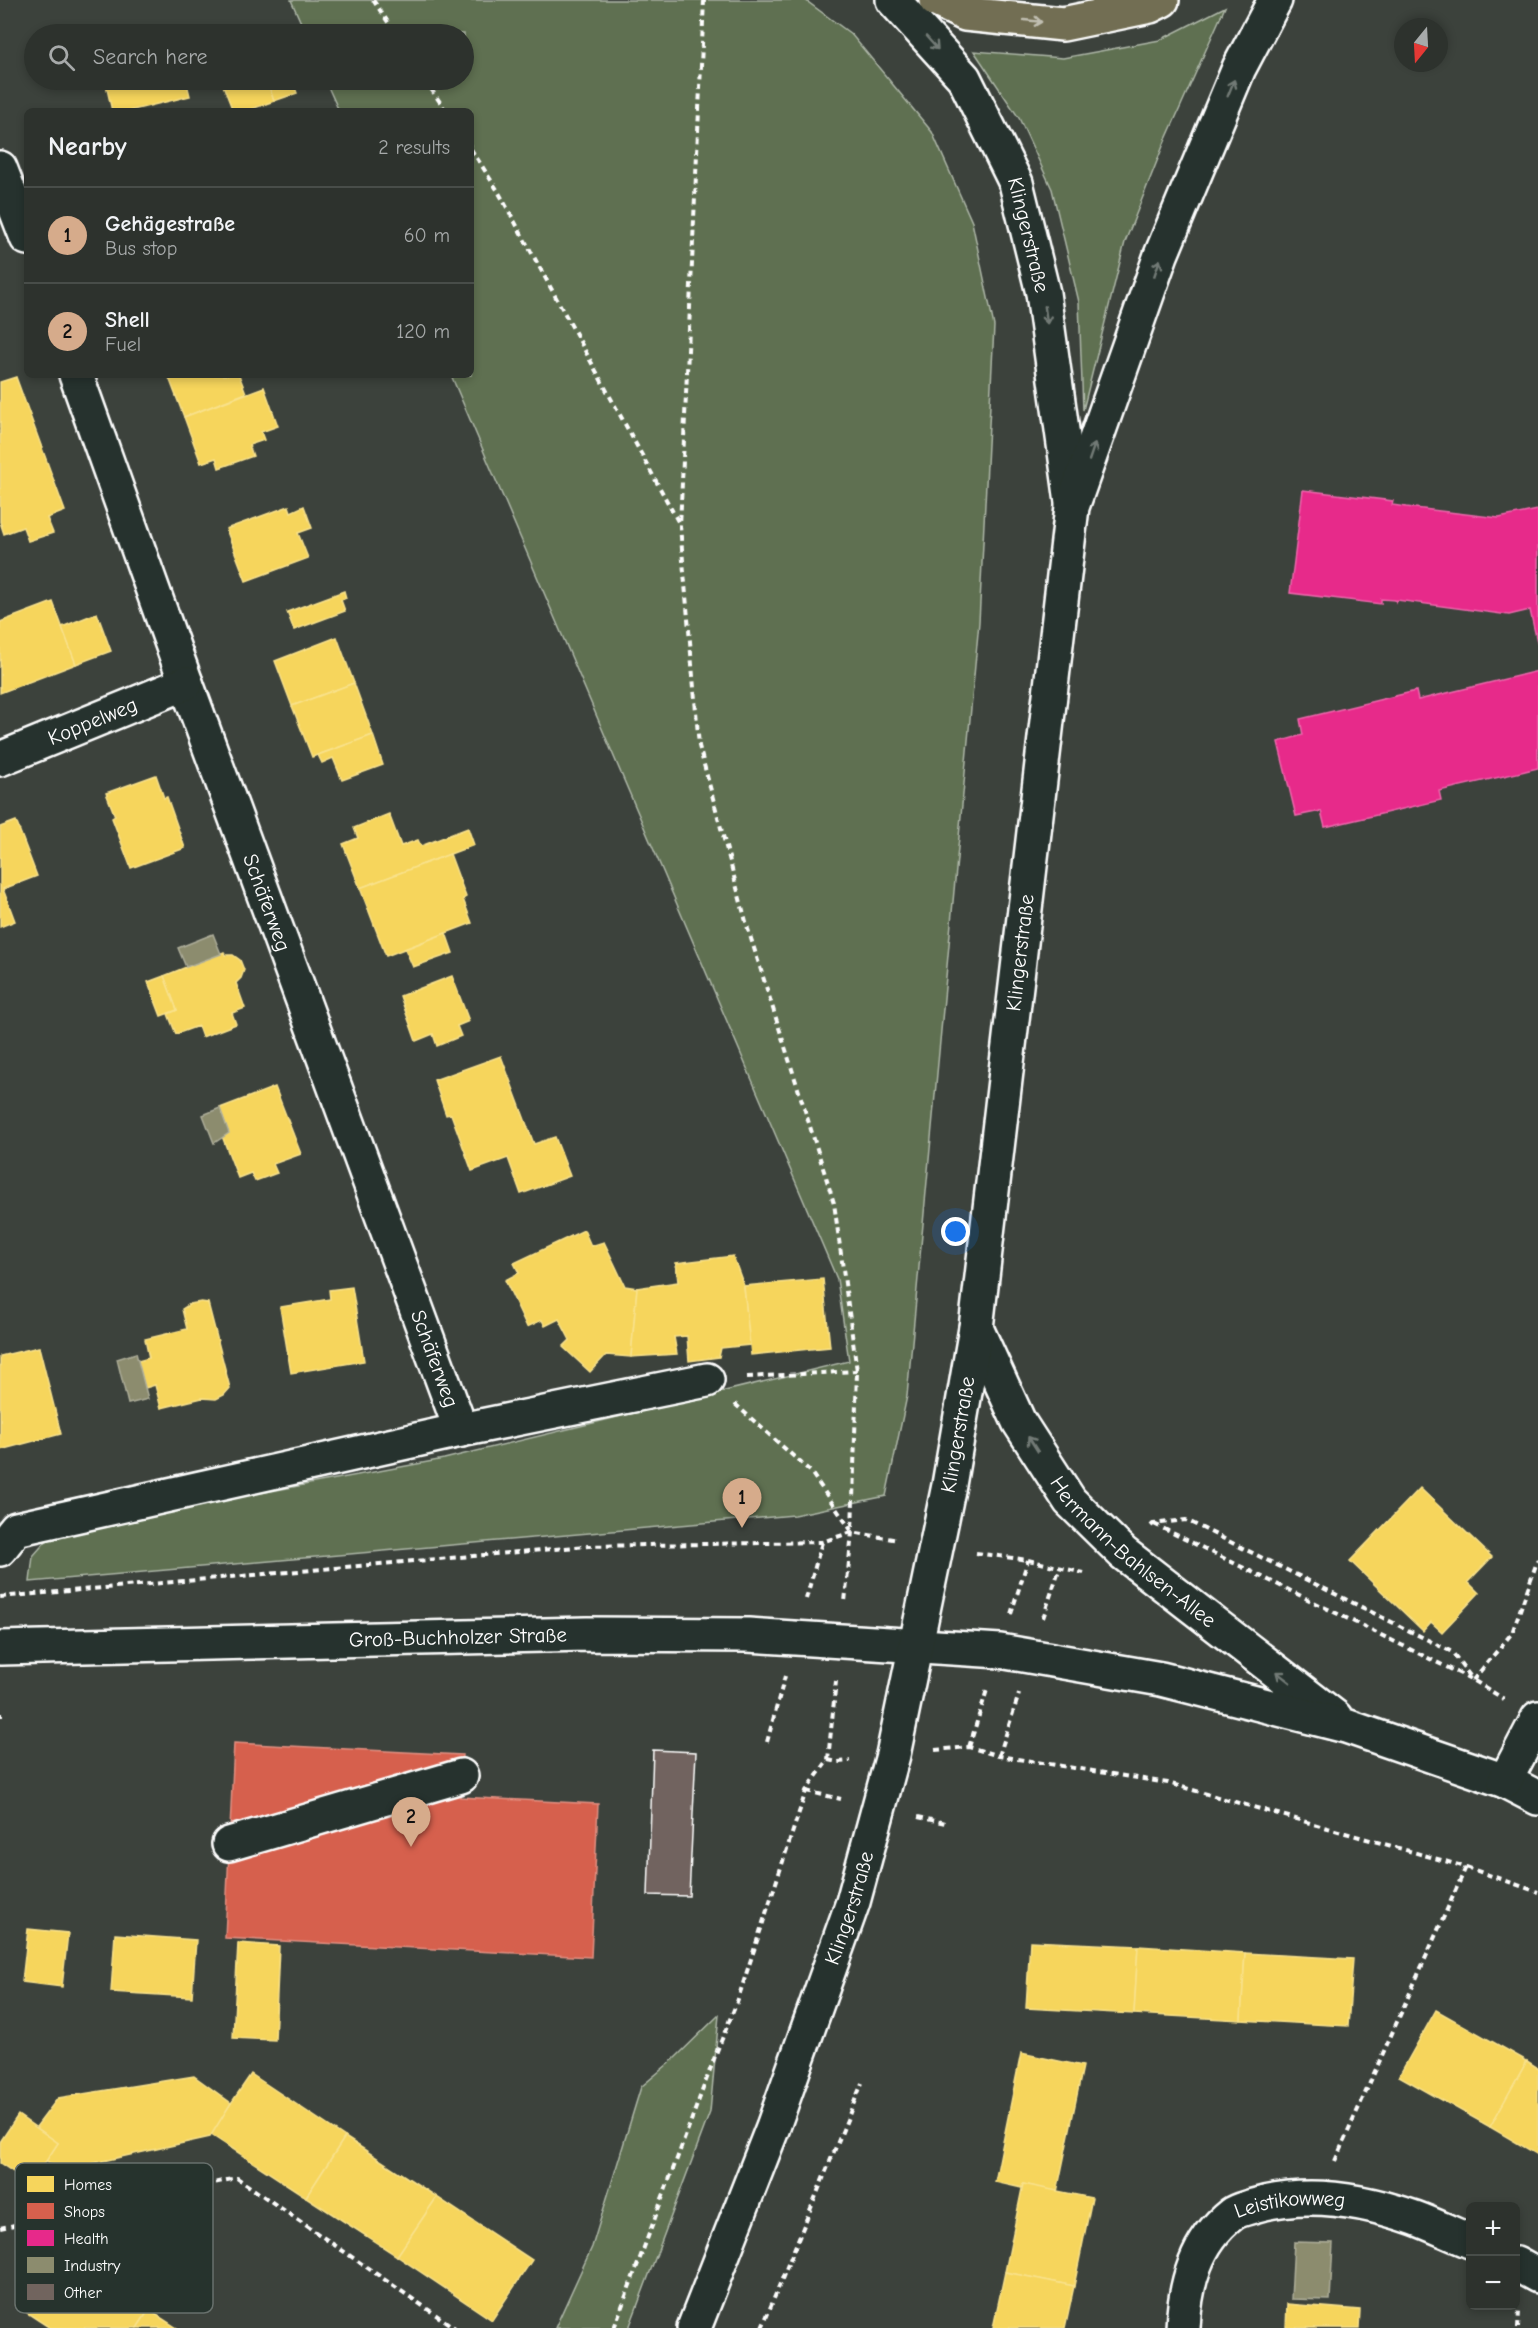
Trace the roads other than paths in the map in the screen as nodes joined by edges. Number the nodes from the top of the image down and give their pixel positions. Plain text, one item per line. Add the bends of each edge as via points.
1 (893, 0) edge
2 (936, 0) edge
3 (1162, 0) edge
4 (1275, 0) edge
5 (0, 168) edge
6 (24, 230) edge
7 (77, 378) edge
8 (1072, 507) junction
9 (186, 683) junction
10 (0, 759) edge
11 (976, 1328) junction
12 (708, 1380) road end
13 (461, 1430) junction
14 (0, 1549) edge
15 (916, 1646) junction
16 (0, 1648) edge
17 (1538, 1718) edge
18 (1346, 1725) junction
19 (461, 1776) dead end
20 (1505, 1781) junction
21 (1538, 1798) edge
22 (229, 1844) dead end
23 (1466, 2239) edge
24 (1520, 2267) edge
25 (1538, 2276) edge
26 (694, 2328) edge
27 (1183, 2328) edge

1 -> 8 street, Klingerstraße via 964,78 1016,183 1043,293
2 -> 3 main road via 965,14 1063,24 1150,6
8 -> 4 street, Klingerstraße via 1161,255 1239,68
5 - 6 street
7 - 9 street, Schäferweg
8 - 11 street, Klingerstraße
9 - 10 street, Koppelweg
9 - 13 street, Schäferweg
11 - 15 street, Klingerstraße via 950,1485
18 -> 11 street, Hermann-Bahlsen-Allee via 1123,1553 1070,1501 1019,1422
12 - 13 street
13 - 14 street via 16,1528
15 - 16 street, Groß-Buchholzer Straße via 748,1635 587,1634
15 - 18 street, Hermann-Bahlsen-Allee via 1000,1651 1161,1679
15 - 26 street, Klingerstraße via 853,1902 780,2108
17 - 20 street
18 - 20 street, Hermann-Bahlsen-Allee
19 - 22 street
20 - 21 street, Hermann-Bahlsen-Allee
23 - 27 street, Leistikowweg via 1381,2208 1319,2197 1274,2200 1233,2212 1204,2243 1190,2274
24 - 25 street

